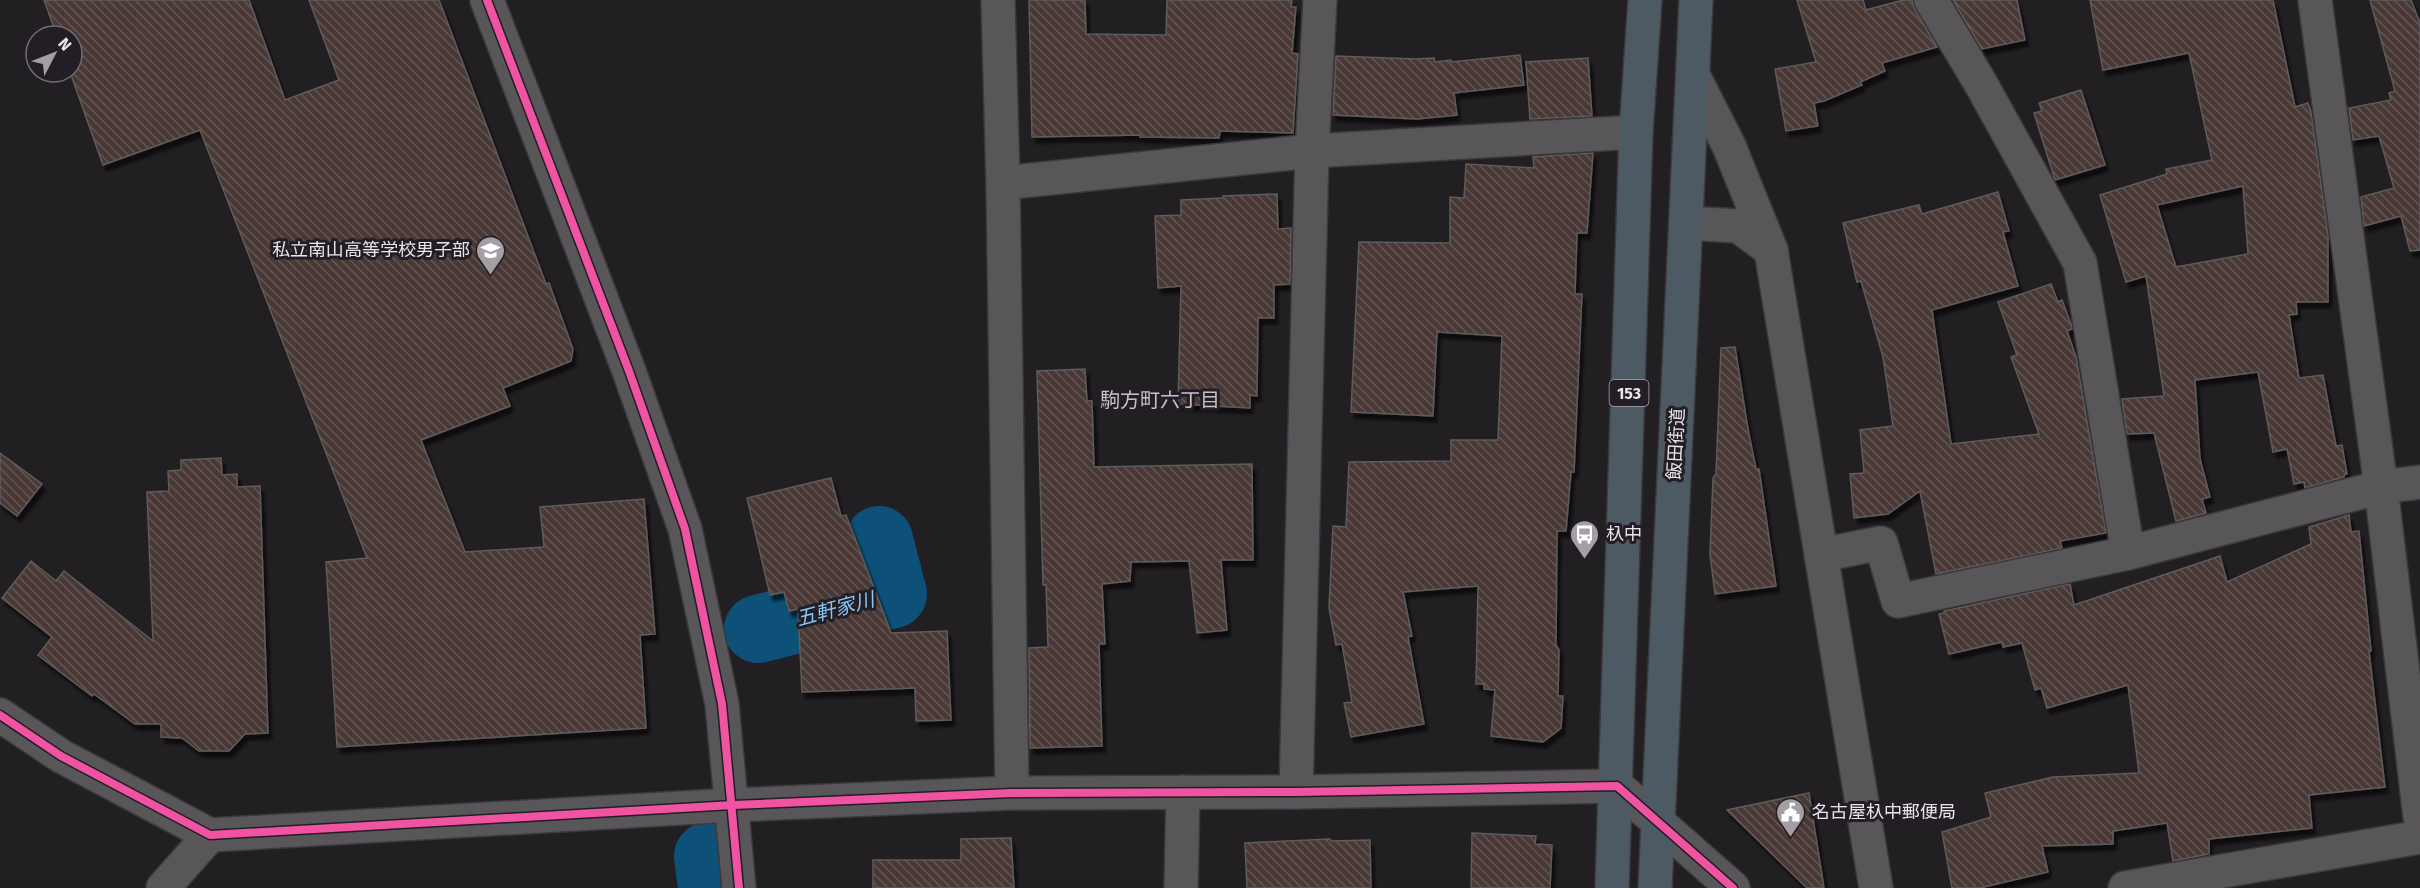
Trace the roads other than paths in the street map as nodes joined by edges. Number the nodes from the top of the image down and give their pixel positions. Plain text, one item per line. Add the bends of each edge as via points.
1 (486, 0) edge
2 (998, 0) edge
3 (1320, 0) edge
4 (1645, 0) edge
5 (1696, 0) edge
6 (1931, 0) edge
7 (2315, 0) edge
8 (1693, 75) junction
9 (1636, 132) junction
10 (1312, 151) junction
11 (1003, 183) junction
12 (1686, 223) junction
13 (1771, 250) junction
14 (2420, 482) edge
15 (2381, 487) junction
16 (2128, 553) junction
17 (1821, 555) junction
18 (0, 715) edge
19 (1617, 786) junction
20 (1183, 792) junction
21 (1296, 792) junction
22 (1012, 793) junction
23 (733, 805) junction
24 (2420, 817) edge
25 (1659, 825) junction
26 (210, 835) junction
27 (2420, 837) edge
28 (163, 888) edge
29 (739, 888) edge
30 (1181, 888) edge
31 (1612, 888) edge
32 (1655, 888) edge
33 (1733, 888) edge
34 (1876, 888) edge
35 (2125, 888) edge

1 - 23 street via 685,529 722,704
2 - 11 street
3 - 10 street
4 - 9 highway, 153
5 - 8 highway, 飯田街道
6 - 16 street via 2080,263
7 - 15 street
8 - 12 highway, 飯田街道
8 - 13 street via 1730,146
9 - 10 street
9 - 19 highway, 153
10 - 11 street
10 - 21 street
11 - 22 street
12 - 13 street via 1738,226
12 - 25 highway, 飯田街道
13 - 17 street
14 - 15 street
15 - 16 street
15 - 24 street
16 - 17 street via 1898,601 1881,543
17 - 34 street
18 - 26 street via 62,756
19 - 21 street
19 - 25 street
19 - 31 highway, 153
20 - 21 street
20 - 22 street
20 - 30 street
22 - 23 street
23 - 26 street
23 - 29 street
25 - 32 highway, 飯田街道
25 - 33 street
26 - 28 street
27 - 35 street

